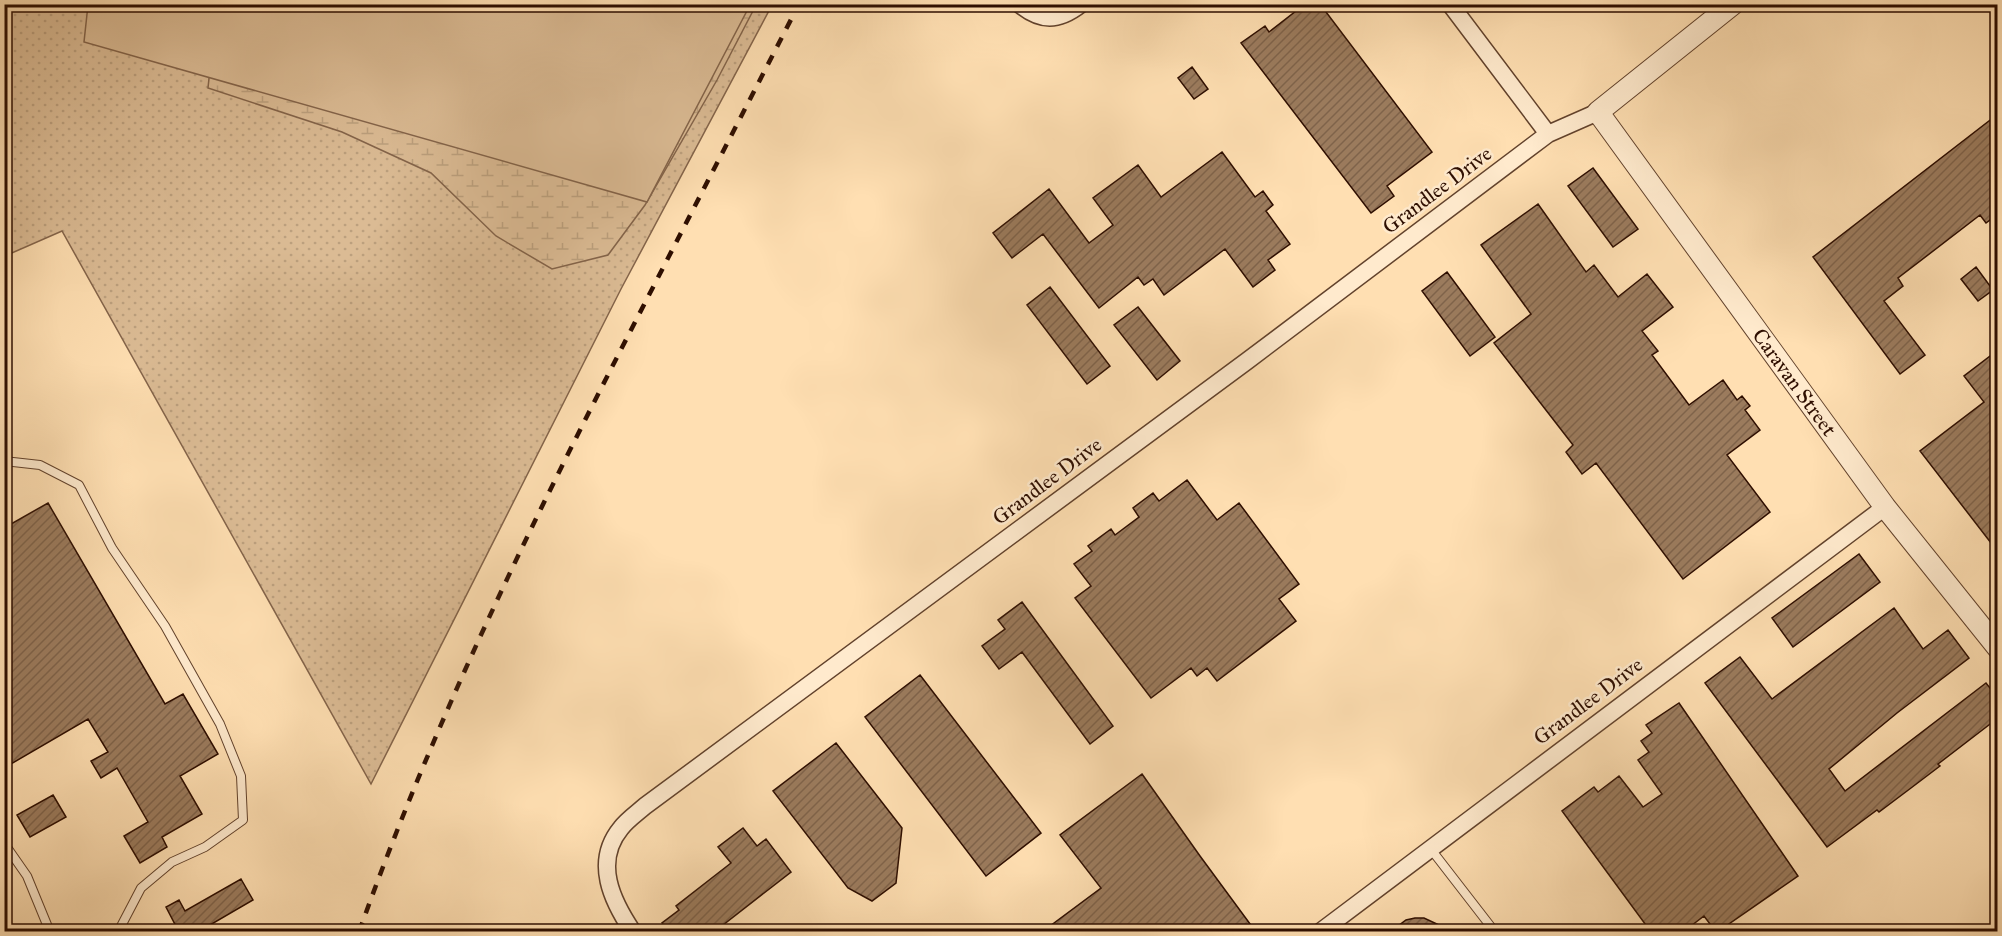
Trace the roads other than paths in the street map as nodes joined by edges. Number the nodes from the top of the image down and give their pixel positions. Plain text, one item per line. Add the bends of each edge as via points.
1 (1019, 4) edge
2 (1081, 4) edge
3 (1450, 4) edge
4 (1733, 4) edge
5 (1598, 112) junction
6 (1548, 134) junction
7 (4, 461) edge
8 (1885, 507) junction
9 (1998, 648) edge
10 (4, 843) edge
11 (1430, 848) junction
12 (50, 932) edge
13 (118, 932) edge
14 (633, 932) edge
15 (1320, 932) edge
16 (1495, 932) edge

1 - 2 street via 1033,15 1051,19 1072,12
3 - 6 street
4 - 5 street
5 - 6 street, Grandlee Drive
5 - 8 street, Caravan Street
6 - 14 street, Grandlee Drive via 645,806 610,844 607,862 616,907
7 - 13 lane via 40,465 79,485 112,548 189,667 220,724 241,776 243,820 206,847 172,862 141,888
8 - 9 street, Caravan Street
8 - 11 street, Grandlee Drive
10 - 12 lane via 27,876
11 - 15 street, Grandlee Drive
11 - 16 lane

